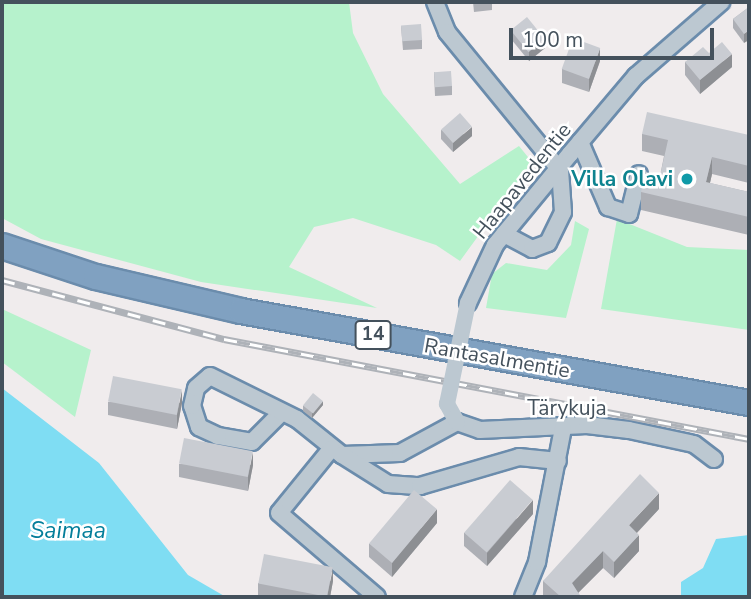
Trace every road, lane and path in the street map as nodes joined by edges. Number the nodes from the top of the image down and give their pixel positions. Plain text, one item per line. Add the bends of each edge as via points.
1 (435, 2) edge
2 (721, 2) edge
3 (580, 142) junction
4 (560, 170) junction
5 (639, 174) dead end
6 (504, 234) junction
7 (2, 246) edge
8 (749, 403) edge
9 (279, 415) junction
10 (457, 422) junction
11 (563, 428) junction
12 (336, 452) junction
13 (714, 459) dead end
14 (558, 461) junction
15 (377, 597) edge
16 (523, 597) edge

1 - 4 street via 447,32
2 - 3 street, Haapavedentie via 636,76
3 - 4 street, Haapavedentie
3 - 5 street via 608,207 629,214
4 - 6 street, Haapavedentie
4 - 6 street via 563,212 548,243 532,248
6 - 10 street, Haapavedentie, bridge via 485,260 468,303 447,404
7 - 8 highway, Rantasalmentie / 14 via 96,277 241,311
9 - 9 street via 210,376 196,388 192,406 199,427 252,442
9 - 12 street via 297,419
10 - 11 street, Tärykuja via 480,430
10 - 12 street via 400,453
11 - 13 street, Tärykuja via 629,430 694,444
11 - 14 street
12 - 14 street via 388,484 420,486 519,457
12 - 15 street via 279,513
14 - 16 street

